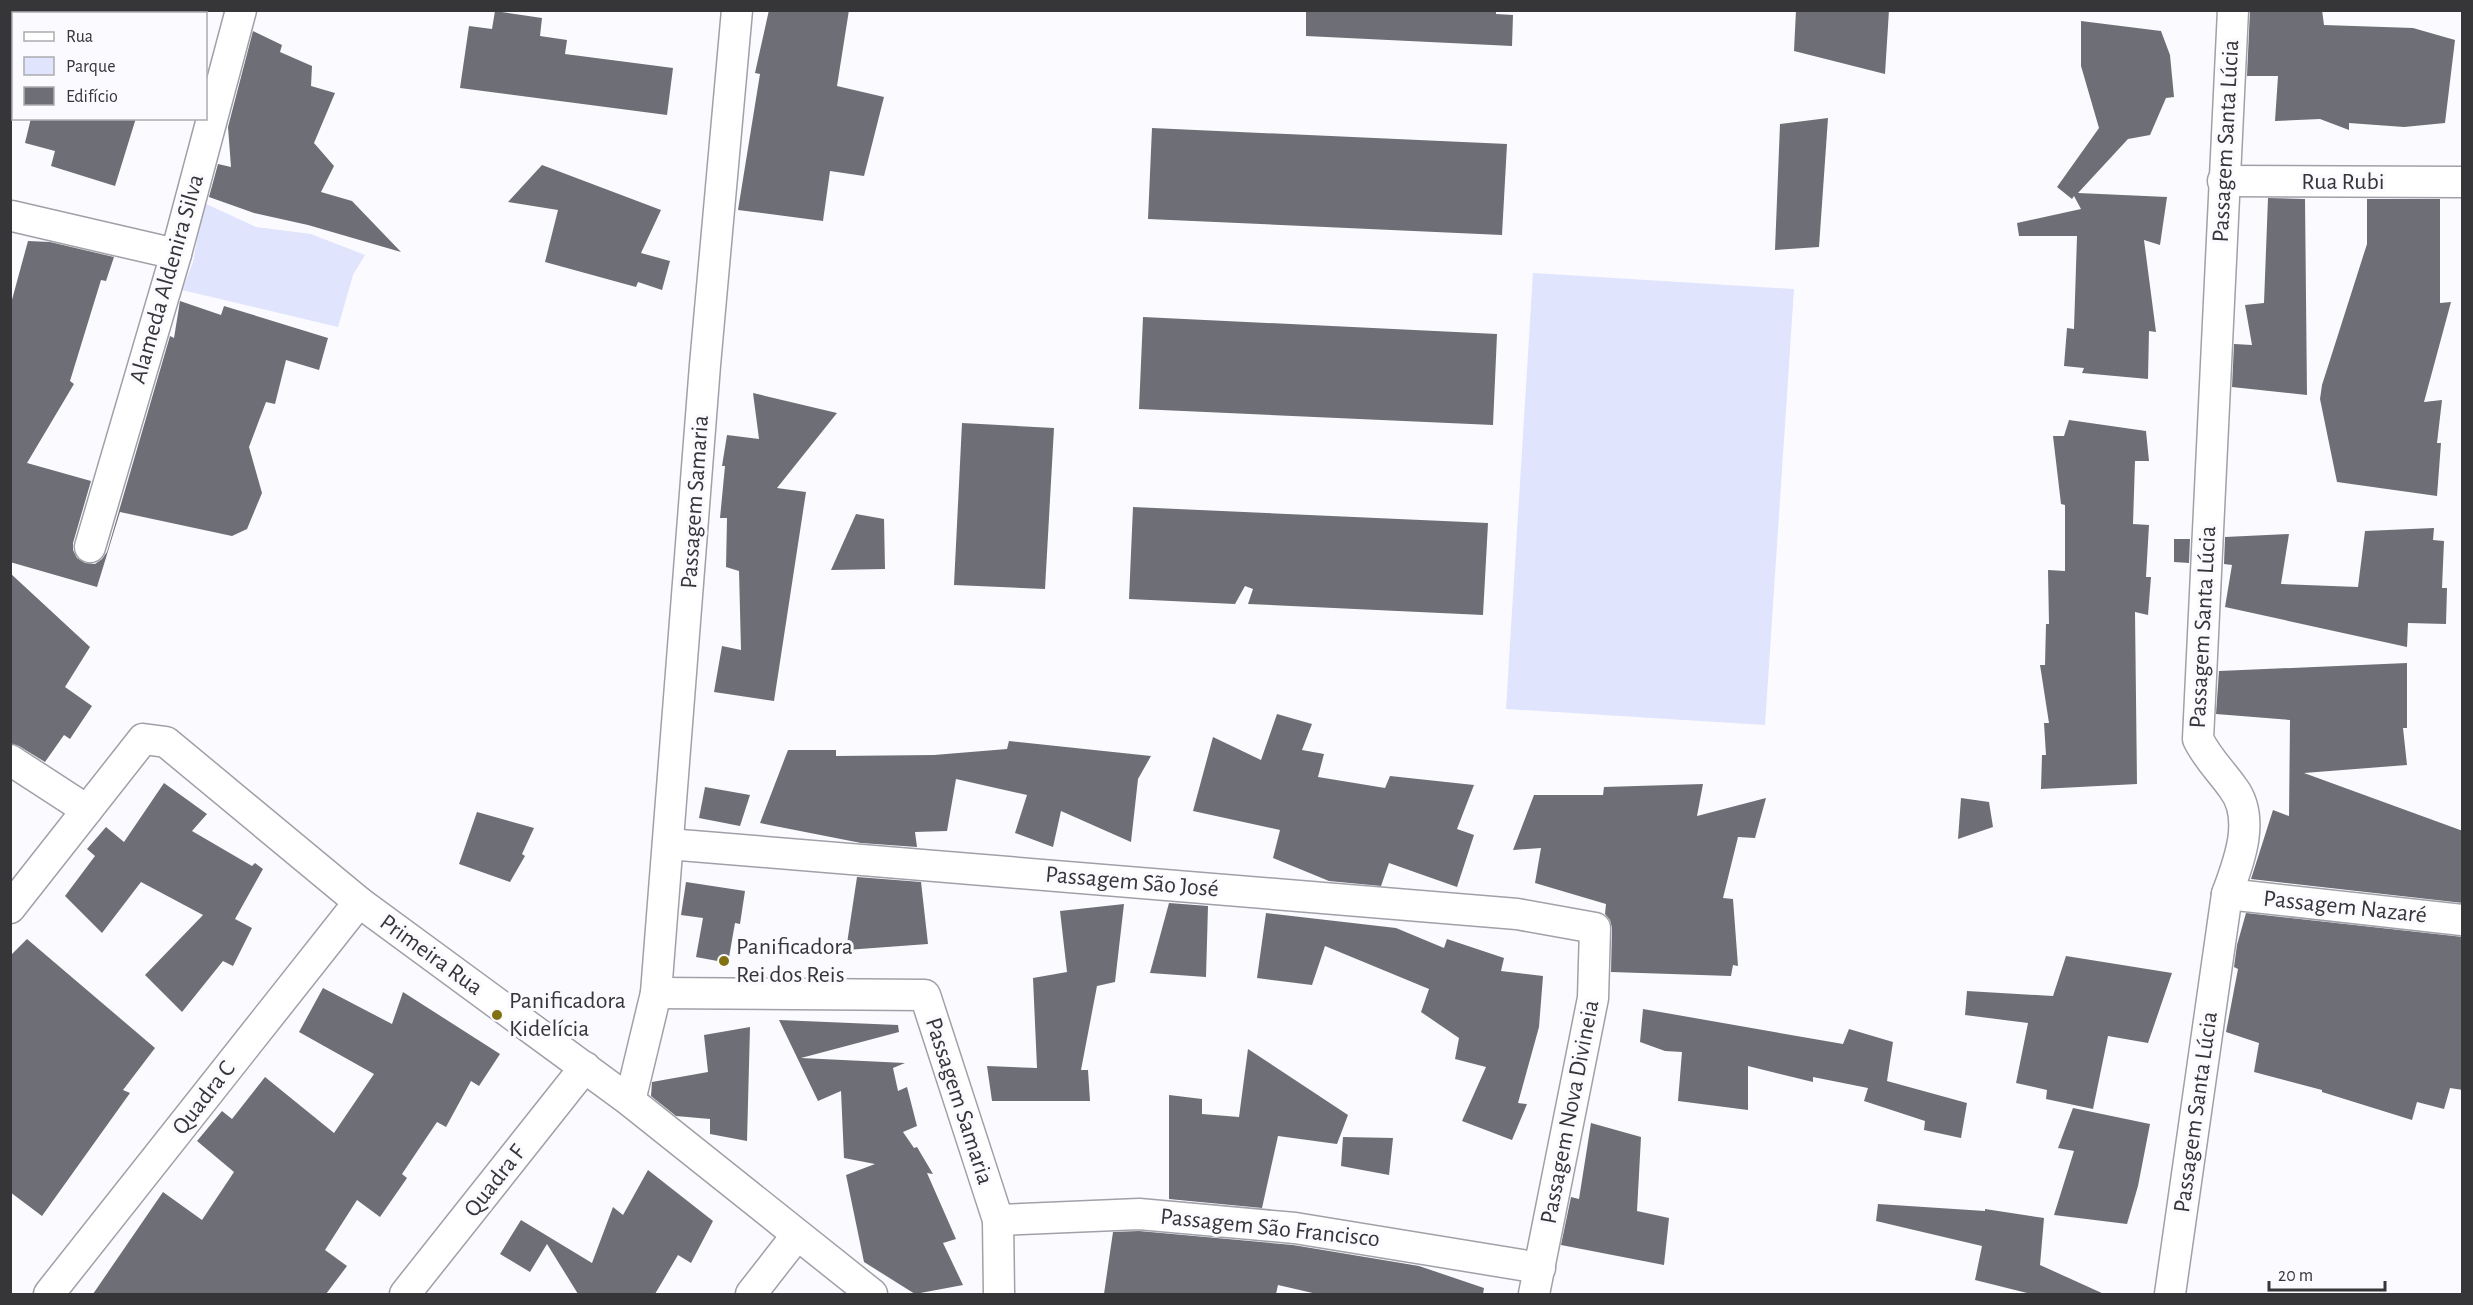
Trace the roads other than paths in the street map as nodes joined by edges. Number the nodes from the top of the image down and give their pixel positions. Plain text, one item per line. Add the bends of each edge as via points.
1 (241, 10) edge
2 (737, 10) edge
3 (2233, 10) edge
4 (2223, 181) junction
5 (2463, 182) edge
6 (12, 216) edge
7 (176, 254) junction
8 (90, 547) dead end
9 (10, 760) edge
10 (87, 810) junction
11 (668, 844) junction
12 (2227, 894) junction
13 (359, 902) junction
14 (10, 908) edge
15 (2463, 920) edge
16 (1595, 928) joint
17 (656, 993) junction
18 (585, 1067) junction
19 (630, 1101) junction
20 (998, 1220) junction
21 (798, 1235) junction
22 (1537, 1281) edge
23 (49, 1294) edge
24 (405, 1294) edge
25 (751, 1294) edge
26 (872, 1294) edge
27 (999, 1294) edge
28 (2170, 1294) edge

1 - 7 street, Alameda Aldenira Silva
2 - 11 street, Passagem Samaria
3 - 4 street, Passagem Santa Lúcia
4 - 5 street, Rua Rubi
4 - 12 street, Passagem Santa Lúcia via 2198,739 2204,753 2235,790 2245,815 2240,851
6 - 7 street
7 - 8 street, Alameda Aldenira Silva
9 - 10 street
10 - 13 street, Primeira Rua via 142,739 166,742
10 - 14 street
11 - 16 street, Passagem São José via 1517,914
11 - 17 street, Passagem Samaria
12 - 15 street, Passagem Nazaré
12 - 28 street, Passagem Santa Lúcia
13 - 18 street, Primeira Rua
13 - 23 street, Quadra C
16 - 22 street, Passagem Nova Divineia via 1593,998
17 - 19 street, Passagem Samaria
17 - 20 street, Passagem Samaria via 925,995
18 - 19 street, Primeira Rua
18 - 24 street, Quadra F
19 - 21 street, Primeira Rua
20 - 22 street, Passagem São Francisco via 1139,1214 1295,1227
20 - 27 street, Passagem Samaria
21 - 25 street
21 - 26 street, Primeira Rua

